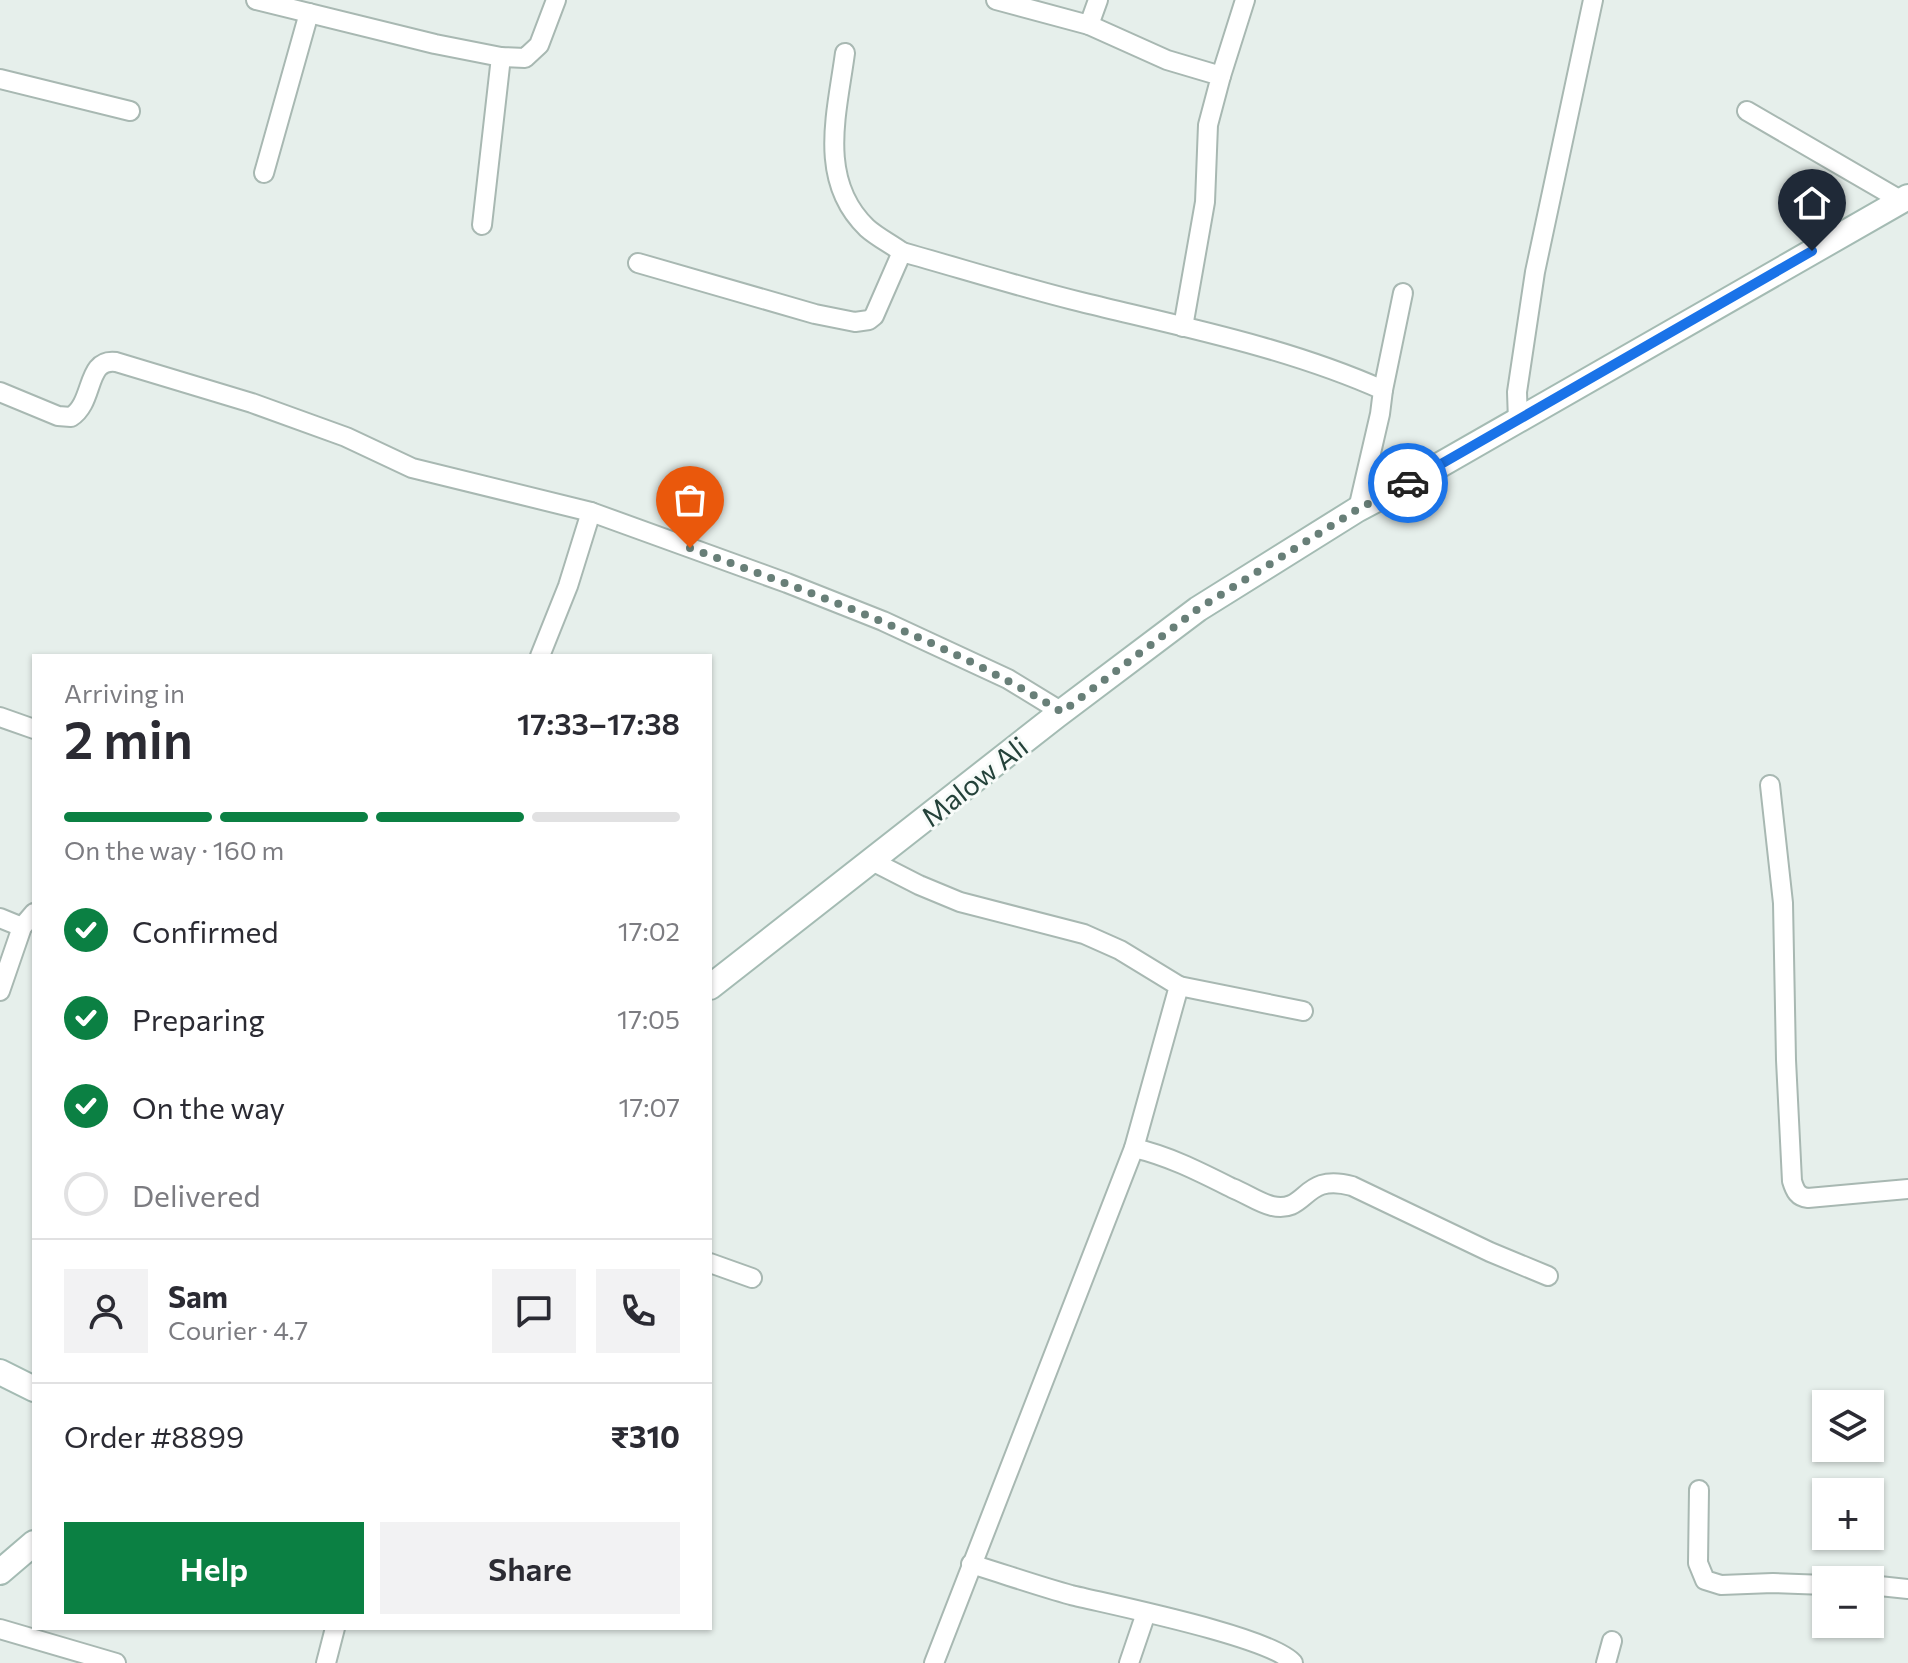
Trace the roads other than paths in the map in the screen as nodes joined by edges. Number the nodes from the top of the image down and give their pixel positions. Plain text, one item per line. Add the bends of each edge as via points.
1 (256, 0) edge
2 (556, 0) edge
3 (996, 0) edge
4 (1098, 0) edge
5 (1245, 0) edge
6 (1593, 0) edge
7 (309, 13) junction
8 (1089, 25) junction
9 (845, 53) dead end
10 (501, 57) junction
11 (1221, 76) junction
12 (0, 79) edge
13 (130, 111) dead end
14 (1747, 111) dead end
15 (264, 173) dead end
16 (1905, 199) edge
17 (482, 225) dead end
18 (902, 252) junction
19 (638, 263) dead end
20 (1403, 293) dead end
21 (1183, 327) junction
22 (1383, 390) junction
23 (0, 392) edge
24 (1518, 421) junction
25 (1358, 509) junction
26 (591, 512) junction
27 (541, 654) edge
28 (1062, 712) junction
29 (0, 717) edge
30 (32, 728) edge
31 (1770, 785) dead end
32 (872, 861) junction
33 (0, 918) edge
34 (28, 920) edge
35 (712, 985) edge
36 (1179, 986) junction
37 (0, 991) edge
38 (1303, 1011) dead end
39 (1134, 1148) junction
40 (1908, 1189) edge
41 (712, 1264) edge
42 (1548, 1276) dead end
43 (752, 1278) dead end
44 (0, 1372) edge
45 (32, 1388) edge
46 (1699, 1490) dead end
47 (32, 1545) edge
48 (971, 1564) junction
49 (0, 1572) edge
50 (1812, 1585) edge
51 (1884, 1586) edge
52 (1908, 1589) edge
53 (1146, 1613) junction
54 (0, 1629) edge
55 (334, 1630) edge
56 (1612, 1641) dead end
57 (116, 1663) edge
58 (326, 1663) edge
59 (934, 1663) edge
60 (1129, 1663) edge
61 (1293, 1663) edge
62 (1606, 1663) edge

1 - 7 street
2 - 10 street via 539,45 525,58
3 - 8 street
4 - 8 street
5 - 11 street
6 - 24 street via 1535,272 1517,392
7 - 10 street
7 - 15 street
8 - 11 street via 1167,60
9 - 18 street via 832,150 840,191 868,229
10 - 17 street
11 - 21 street via 1208,125 1205,202
12 - 13 street
14 - 16 street
16 - 24 street, Malow Ali
18 - 19 street via 874,316 855,322
18 - 21 street via 1010,285
20 - 22 street
21 - 22 street via 1331,368
22 - 25 street
23 - 26 street via 71,417 86,399 98,365 116,362 279,413 412,468
24 - 25 street, Malow Ali
25 - 28 street, Malow Ali via 1198,609
26 - 27 street
26 - 28 street via 883,621 1008,679
28 - 32 street, Malow Ali
29 - 30 street
31 - 40 street via 1783,903 1792,1181 1798,1194 1808,1198
32 - 35 street, Malow Ali
32 - 36 street via 960,902 1084,934
33 - 34 street
34 - 37 street
36 - 38 street
36 - 39 street
39 - 42 street via 1163,1155 1270,1206 1292,1205 1318,1184 1352,1186
39 - 48 street
41 - 43 street
44 - 45 street
46 - 50 street via 1698,1563 1705,1580 1721,1585
47 - 49 street
48 - 53 street
48 - 59 street
51 - 52 street
53 - 60 street
53 - 61 street via 1271,1648
54 - 57 street
55 - 58 street
56 - 62 street

